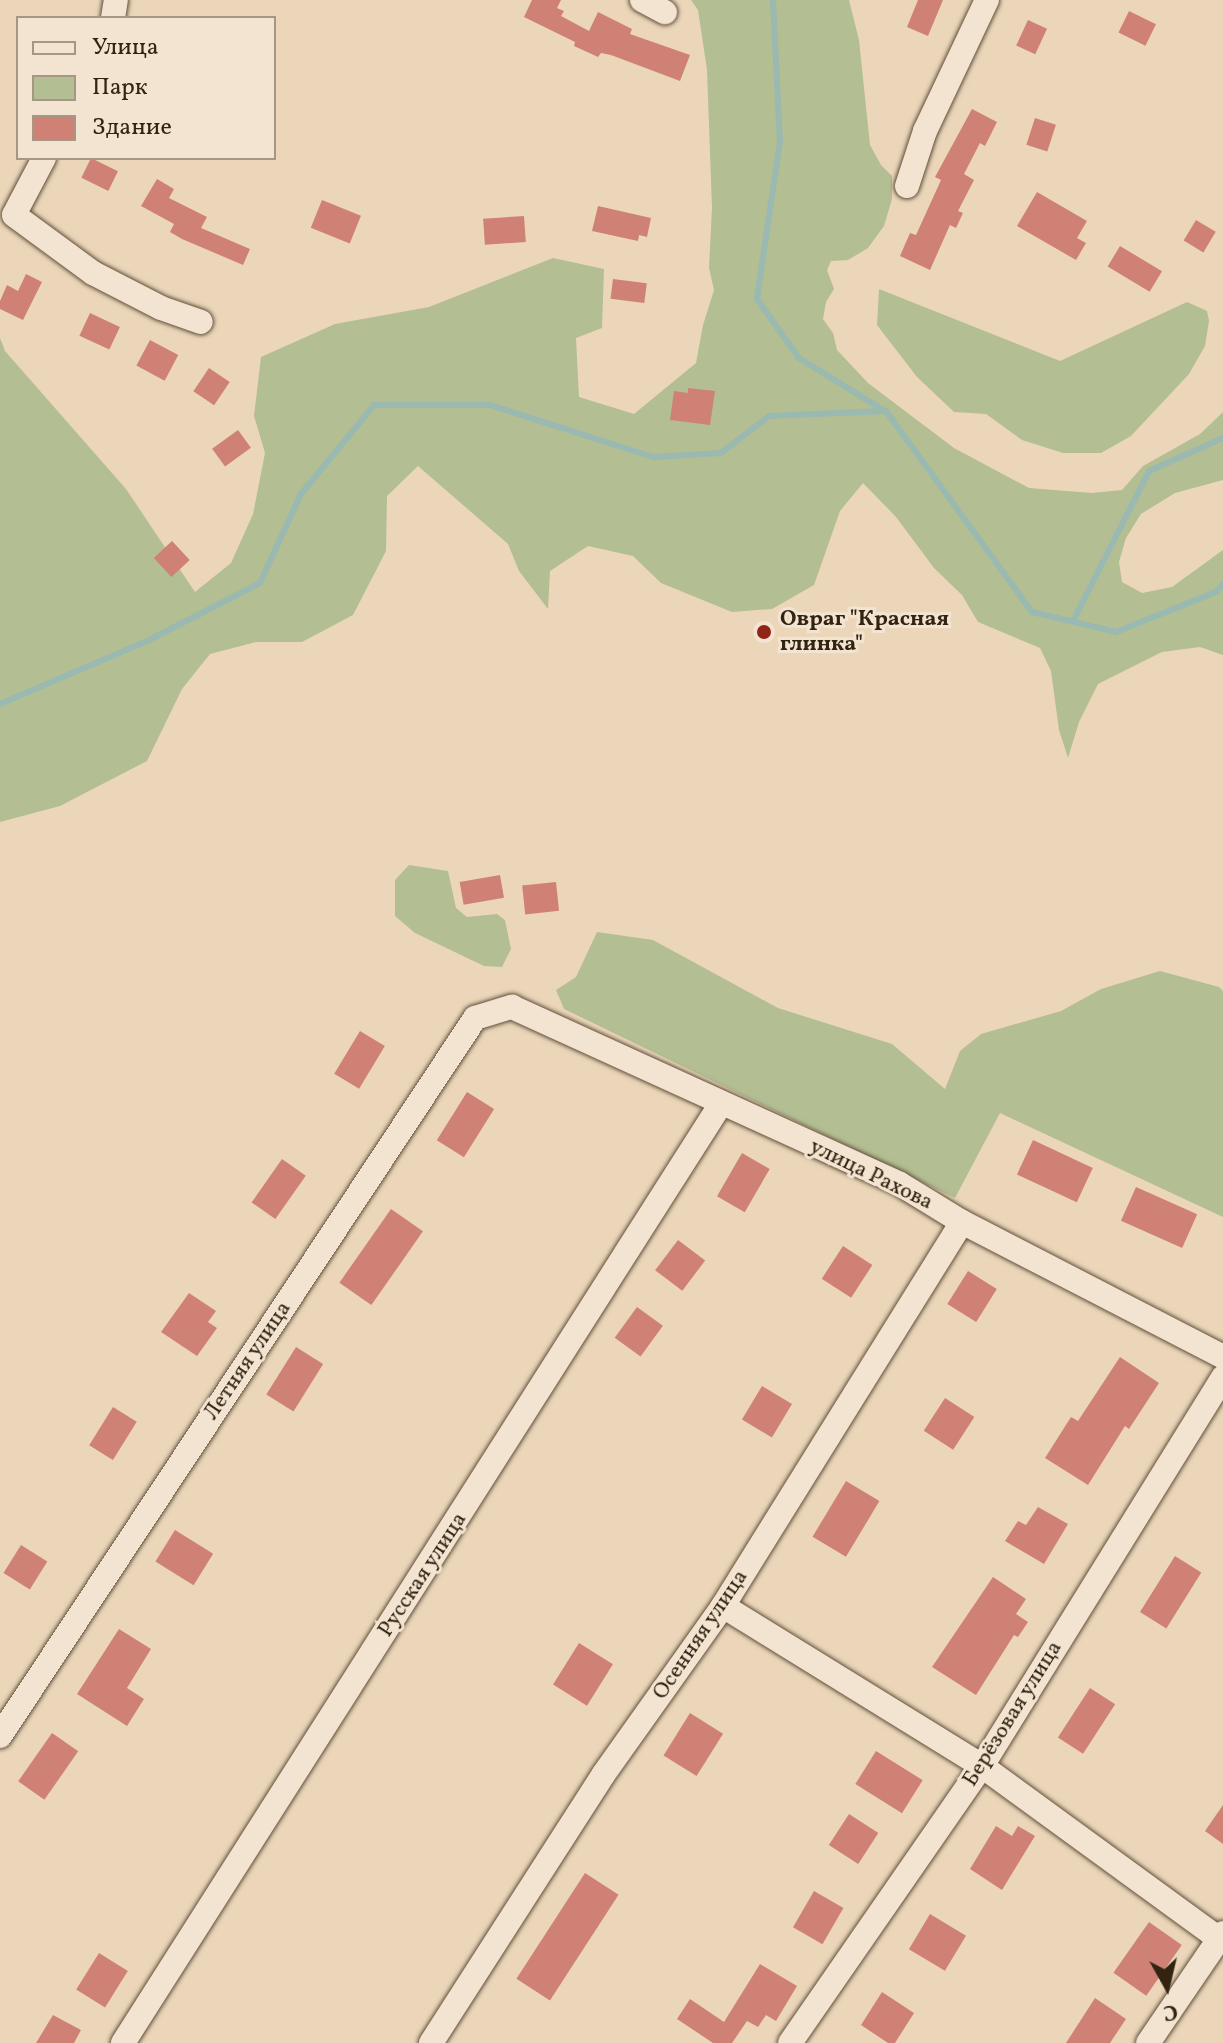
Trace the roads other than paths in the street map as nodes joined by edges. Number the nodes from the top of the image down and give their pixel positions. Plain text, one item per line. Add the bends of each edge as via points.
1 (642, 0) edge
2 (987, 0) edge
3 (665, 12) dead end
4 (43, 160) edge
5 (907, 186) dead end
6 (201, 322) dead end
7 (512, 1007) joint
8 (720, 1105) junction
9 (962, 1222) junction
10 (1223, 1357) edge
11 (1223, 1377) edge
12 (723, 1606) junction
13 (0, 1736) edge
14 (982, 1766) junction
15 (1222, 1938) edge
16 (123, 2043) edge
17 (431, 2043) edge
18 (790, 2043) edge
19 (1148, 2043) edge

1 - 3 street
2 - 5 street via 925,131
4 - 6 street via 14,215 93,273
7 - 8 street, улица Рахова
7 - 13 street, Летняя улица via 475,1018
8 - 9 street, улица Рахова via 900,1184
8 - 16 street, Русская улица
9 - 10 street, улица Рахова
9 - 12 street, Осенняя улица
11 - 14 street, Берёзовая улица
12 - 14 street
12 - 17 street, Осенняя улица via 603,1775
14 - 15 street
14 - 18 street, Берёзовая улица
15 - 19 street

